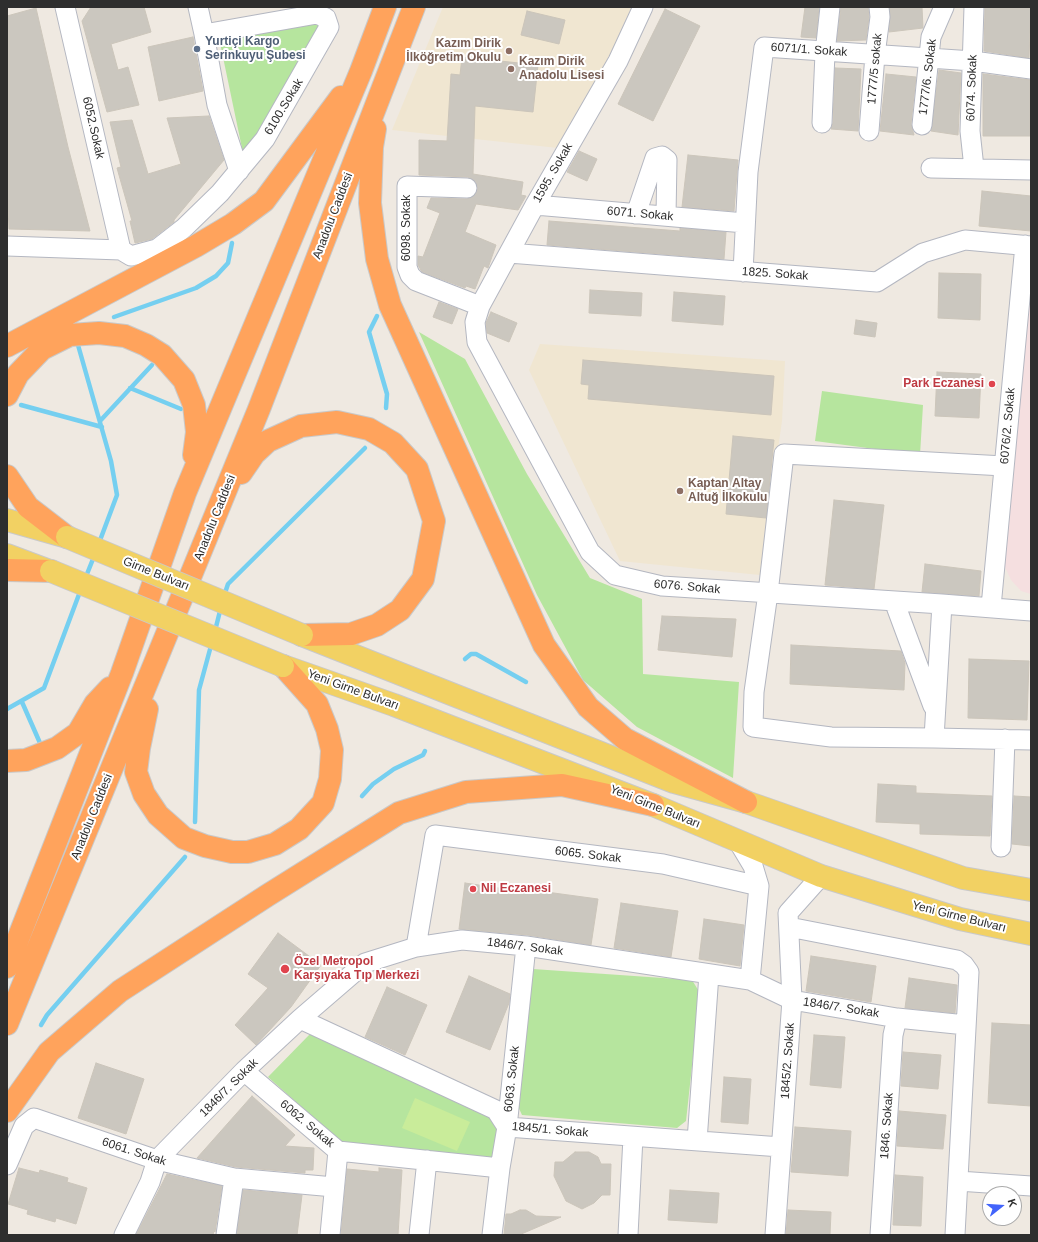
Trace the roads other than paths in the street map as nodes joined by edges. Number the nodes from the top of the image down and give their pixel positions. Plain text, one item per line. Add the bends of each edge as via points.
1 (65, 7) edge
2 (198, 7) edge
3 (385, 7) edge
4 (414, 7) edge
5 (643, 7) edge
6 (830, 7) edge
7 (879, 7) edge
8 (944, 7) edge
9 (974, 7) edge
10 (204, 34) junction
11 (825, 51) junction
12 (875, 55) junction
13 (929, 58) junction
14 (973, 61) junction
15 (1031, 69) edge
16 (361, 71) junction
17 (382, 86) junction
18 (822, 123) dead end
19 (922, 125) dead end
20 (869, 131) dead end
21 (931, 168) dead end
22 (974, 168) junction
23 (1031, 170) edge
24 (239, 171) junction
25 (467, 188) dead end
26 (535, 205) junction
27 (636, 214) junction
28 (666, 216) junction
29 (745, 223) junction
30 (7, 246) edge
31 (1028, 246) edge
32 (121, 250) junction
33 (509, 253) junction
34 (743, 272) junction
35 (480, 306) junction
36 (477, 342) joint
37 (7, 346) edge
38 (7, 395) edge
39 (1004, 466) junction
40 (7, 476) edge
41 (184, 493) junction
42 (216, 517) junction
43 (7, 520) edge
44 (67, 538) junction
45 (7, 555) edge
46 (7, 570) edge
47 (51, 571) junction
48 (768, 593) junction
49 (894, 600) junction
50 (942, 604) junction
51 (991, 607) junction
52 (1031, 611) edge
53 (302, 634) junction
54 (283, 666) junction
55 (122, 673) junction
56 (147, 682) junction
57 (936, 713) junction
58 (934, 738) junction
59 (1006, 739) junction
60 (1031, 740) edge
61 (7, 761) edge
62 (746, 802) junction
63 (652, 805) junction
64 (738, 841) junction
65 (1001, 847) dead end
66 (821, 876) junction
67 (759, 886) junction
68 (1031, 890) edge
69 (789, 927) junction
70 (1031, 934) edge
71 (526, 946) junction
72 (416, 947) junction
73 (7, 967) edge
74 (709, 974) junction
75 (750, 980) junction
76 (792, 1000) junction
77 (897, 1018) junction
78 (300, 1019) junction
79 (7, 1024) edge
80 (966, 1025) junction
81 (244, 1071) junction
82 (7, 1111) edge
83 (507, 1127) junction
84 (633, 1136) junction
85 (697, 1141) junction
86 (781, 1147) junction
87 (338, 1150) junction
88 (157, 1160) junction
89 (427, 1160) junction
90 (7, 1165) edge
91 (500, 1168) junction
92 (234, 1178) junction
93 (958, 1181) junction
94 (1031, 1186) edge
95 (334, 1187) junction
96 (124, 1235) edge
97 (226, 1235) edge
98 (330, 1235) edge
99 (418, 1235) edge
100 (492, 1235) edge
101 (628, 1235) edge
102 (775, 1235) edge
103 (880, 1235) edge
104 (955, 1235) edge

1 - 32 street, 6052.Sokak
2 - 10 street
3 - 16 highway, Anadolu Caddesi
4 - 17 highway, Anadolu Caddesi
5 - 26 street, 1595. Sokak via 618,61
6 - 11 street
7 - 12 street, 1777/5 sokak
8 - 13 street, 1777/6. Sokak via 931,37
9 - 14 street, 6074. Sokak
10 - 24 street via 217,105
10 - 24 street, 6100.Sokak via 317,14 326,18 328,22 328,32 265,139
11 - 12 street, 6071/1. Sokak
11 - 18 street
11 - 29 street, 6071/1. Sokak via 764,47 748,172
12 - 13 street, 6071/1. Sokak
12 - 20 street, 1777/5 sokak
13 - 14 street, 6071/1. Sokak
13 - 19 street, 1777/6. Sokak
14 - 15 street, 6071/1. Sokak
14 - 22 street, 6074. Sokak via 970,131
16 - 37 highway via 264,201 233,224 196,246
16 - 41 highway, Anadolu Caddesi
17 - 42 highway, Anadolu Caddesi
17 - 62 highway via 372,147 370,203 377,259 390,305 544,646 588,707 625,739
21 - 22 street
22 - 23 street
24 - 32 street, 6100.Sokak via 191,221 157,249 132,256
25 - 35 street, 6098. Sokak via 407,186 407,267 416,281
26 - 27 street, 6071. Sokak
26 - 33 street, 1595. Sokak
27 - 28 street, 6071. Sokak
27 - 28 street via 655,158 662,156 667,160
28 - 29 street, 6071. Sokak
29 - 34 street, 6071/1. Sokak
30 - 32 street, 6100.Sokak
31 - 34 street, 1825. Sokak via 965,240 923,253 877,282
31 - 39 street, 6076/2. Sokak
33 - 34 street, 1825. Sokak
33 - 35 street, 1595. Sokak
35 - 36 street, 1595. Sokak via 475,322
36 - 48 street, 6076. Sokak via 590,552 615,574 662,586
38 - 41 highway via 18,374 42,349 70,336 99,333 125,336 146,345 162,355 184,380 194,405 197,432 194,458
39 - 48 street via 784,454
39 - 51 street, 6076/2. Sokak
40 - 44 highway via 28,507
41 - 55 highway, Anadolu Caddesi
42 - 53 highway via 254,454 268,441 301,426 337,422 369,429 393,443 417,470 434,521 423,579 400,610 377,625 351,634
42 - 56 highway, Anadolu Caddesi
43 - 44 main road, Girne Bulvarı
44 - 53 main road, Girne Bulvarı, bridge
45 - 47 main road
46 - 47 highway
47 - 54 main road, Yeni Girne Bulvarı, bridge
48 - 49 street, 6076. Sokak
48 - 58 street via 754,692 753,728 831,737
49 - 50 street, 6076. Sokak
49 - 57 street
50 - 51 street, 6076. Sokak
50 - 57 street
51 - 52 street, 6076. Sokak
53 - 62 main road via 674,782
54 - 56 highway via 317,704 332,750 330,779 323,803 299,829 275,844 248,852 226,851 184,838 158,815 144,794 136,772 138,748 148,705
54 - 63 main road, Yeni Girne Bulvarı via 394,705
55 - 61 highway via 95,704 78,733 57,748 26,760
55 - 73 highway, Anadolu Caddesi
56 - 79 highway, Anadolu Caddesi
57 - 58 street
58 - 59 street
59 - 60 street
59 - 65 street
62 - 68 main road via 963,878
63 - 64 main road, Yeni Girne Bulvarı
63 - 82 highway via 562,785 466,792 399,813 120,992 49,1052
64 - 66 main road, Yeni Girne Bulvarı
64 - 67 street via 753,866
66 - 69 street, 1845/2. Sokak via 788,912
66 - 70 main road, Yeni Girne Bulvarı via 960,919
67 - 72 street, 6065. Sokak via 663,864 435,835
67 - 75 street
69 - 76 street, 1845/2. Sokak
69 - 80 street via 957,960 969,972
71 - 72 street, 1846/7. Sokak via 462,940
71 - 74 street, 1846/7. Sokak
71 - 83 street, 6063. Sokak
72 - 78 street, 1846/7. Sokak via 365,963
74 - 75 street, 1846/7. Sokak
74 - 85 street
75 - 76 street, 1846/7. Sokak
76 - 77 street, 1846/7. Sokak
76 - 86 street, 1845/2. Sokak
77 - 80 street, 1846/7. Sokak
77 - 103 street, 1846. Sokak via 893,1035
78 - 81 street, 1846/7. Sokak
78 - 83 street, 1845/1. Sokak via 496,1110
80 - 93 street
81 - 87 street, 6062. Sokak
81 - 88 street, 1846/7. Sokak
83 - 84 street, 1845/1. Sokak
83 - 91 street, 6063. Sokak
84 - 85 street, 1845/1. Sokak
84 - 101 street
85 - 86 street, 1845/1. Sokak
86 - 102 street, 1845/2. Sokak
87 - 89 street, 6062. Sokak
87 - 95 street
88 - 90 street, 6061. Sokak via 34,1118 24,1126
88 - 92 street, 6061. Sokak
88 - 96 street via 150,1182
89 - 91 street, 6062. Sokak
89 - 99 street
91 - 100 street, 6063. Sokak
92 - 95 street, 6061. Sokak
92 - 97 street
93 - 94 street
93 - 104 street
95 - 98 street

